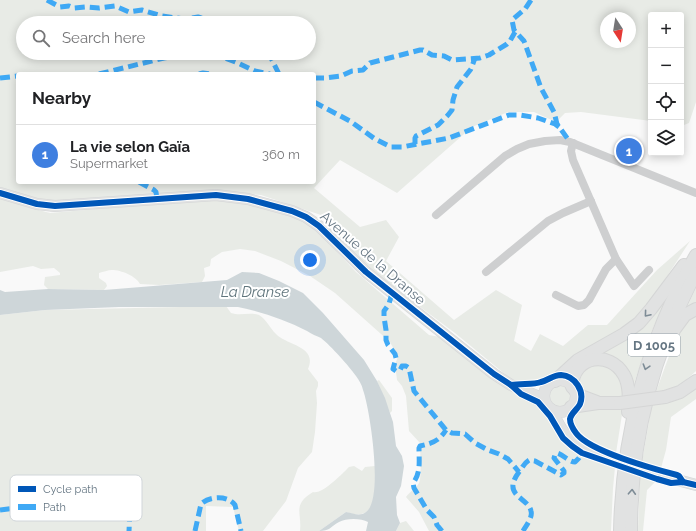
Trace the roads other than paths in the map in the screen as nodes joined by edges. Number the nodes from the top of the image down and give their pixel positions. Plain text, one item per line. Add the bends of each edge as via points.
1 (573, 143) junction
2 (0, 193) edge
3 (696, 193) edge
4 (591, 201) junction
5 (436, 215) dead end
6 (696, 249) edge
7 (696, 254) edge
8 (616, 259) junction
9 (649, 270) dead end
10 (486, 272) dead end
11 (696, 273) edge
12 (556, 295) dead end
13 (696, 309) edge
14 (662, 347) junction
15 (696, 381) edge
16 (552, 383) junction
17 (520, 388) junction
18 (573, 388) junction
19 (598, 403) junction
20 (548, 406) junction
21 (570, 408) junction
22 (628, 441) junction
23 (580, 445) junction
24 (696, 486) edge
25 (620, 531) edge
26 (631, 531) edge

1 - 3 street
1 - 4 street via 572,158
1 - 5 street via 560,140 545,141 516,149
2 - 17 main road, Avenue de la Dranse via 55,206 200,195 224,196 248,199 292,211 319,226 366,272 494,374
4 - 8 street
4 - 10 street via 548,221
6 -> 16 highway via 639,323 578,360
7 -> 22 highway, D 1005 via 676,291 653,346
8 - 9 street via 634,286
8 - 12 street via 606,269 584,305 578,306
11 - 14 highway, D 1005
13 - 14 highway via 685,315
26 -> 14 highway, D 1005 via 633,477 639,435
15 - 19 highway, bridge via 680,392 665,397
16 - 17 main road, Avenue de la Dranse via 535,388
16 - 18 main road via 560,380
16 - 20 main road via 544,395
17 - 20 main road, Avenue de la Dranse via 539,397
18 - 19 highway via 581,396
18 - 21 main road via 576,398
18 - 22 highway via 575,371 585,362 593,359 602,360 611,362 619,368 628,389
19 - 21 highway
20 - 21 main road via 559,412
20 - 23 main road, Avenue de la Dranse via 567,435
21 - 23 main road via 566,424
22 - 25 highway, D 1005
23 - 24 main road, Avenue de la Dranse, bridge via 604,456

